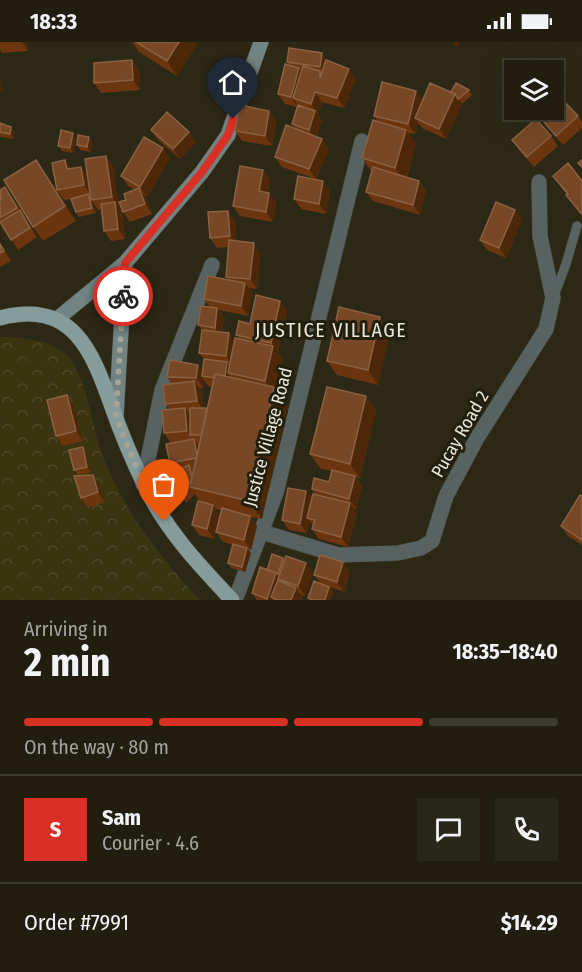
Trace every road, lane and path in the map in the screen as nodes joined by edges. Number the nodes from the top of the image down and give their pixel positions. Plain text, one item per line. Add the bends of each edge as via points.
1 (261, 42) edge
2 (362, 141) dead end
3 (539, 183) dead end
4 (577, 226) dead end
5 (125, 263) junction
6 (212, 265) dead end
7 (553, 298) junction
8 (0, 318) edge
9 (57, 319) junction
10 (116, 417) junction
11 (143, 484) junction
12 (262, 532) junction
13 (234, 600) edge

1 - 5 main road via 228,135
2 - 12 street, Justice Village Road via 276,493
3 - 7 street, Pucay Road 2 via 540,236
4 - 7 lane
5 - 9 main road
5 - 10 main road
6 - 11 street via 162,390
7 - 12 street, Pucay Road 2 via 546,329 477,438 446,496 432,541 398,553 338,555
8 - 9 main road via 31,315
9 - 10 main road via 76,333 92,353
10 - 11 main road
11 - 13 main road via 164,521 193,558
12 - 13 street, Justice Village Road

